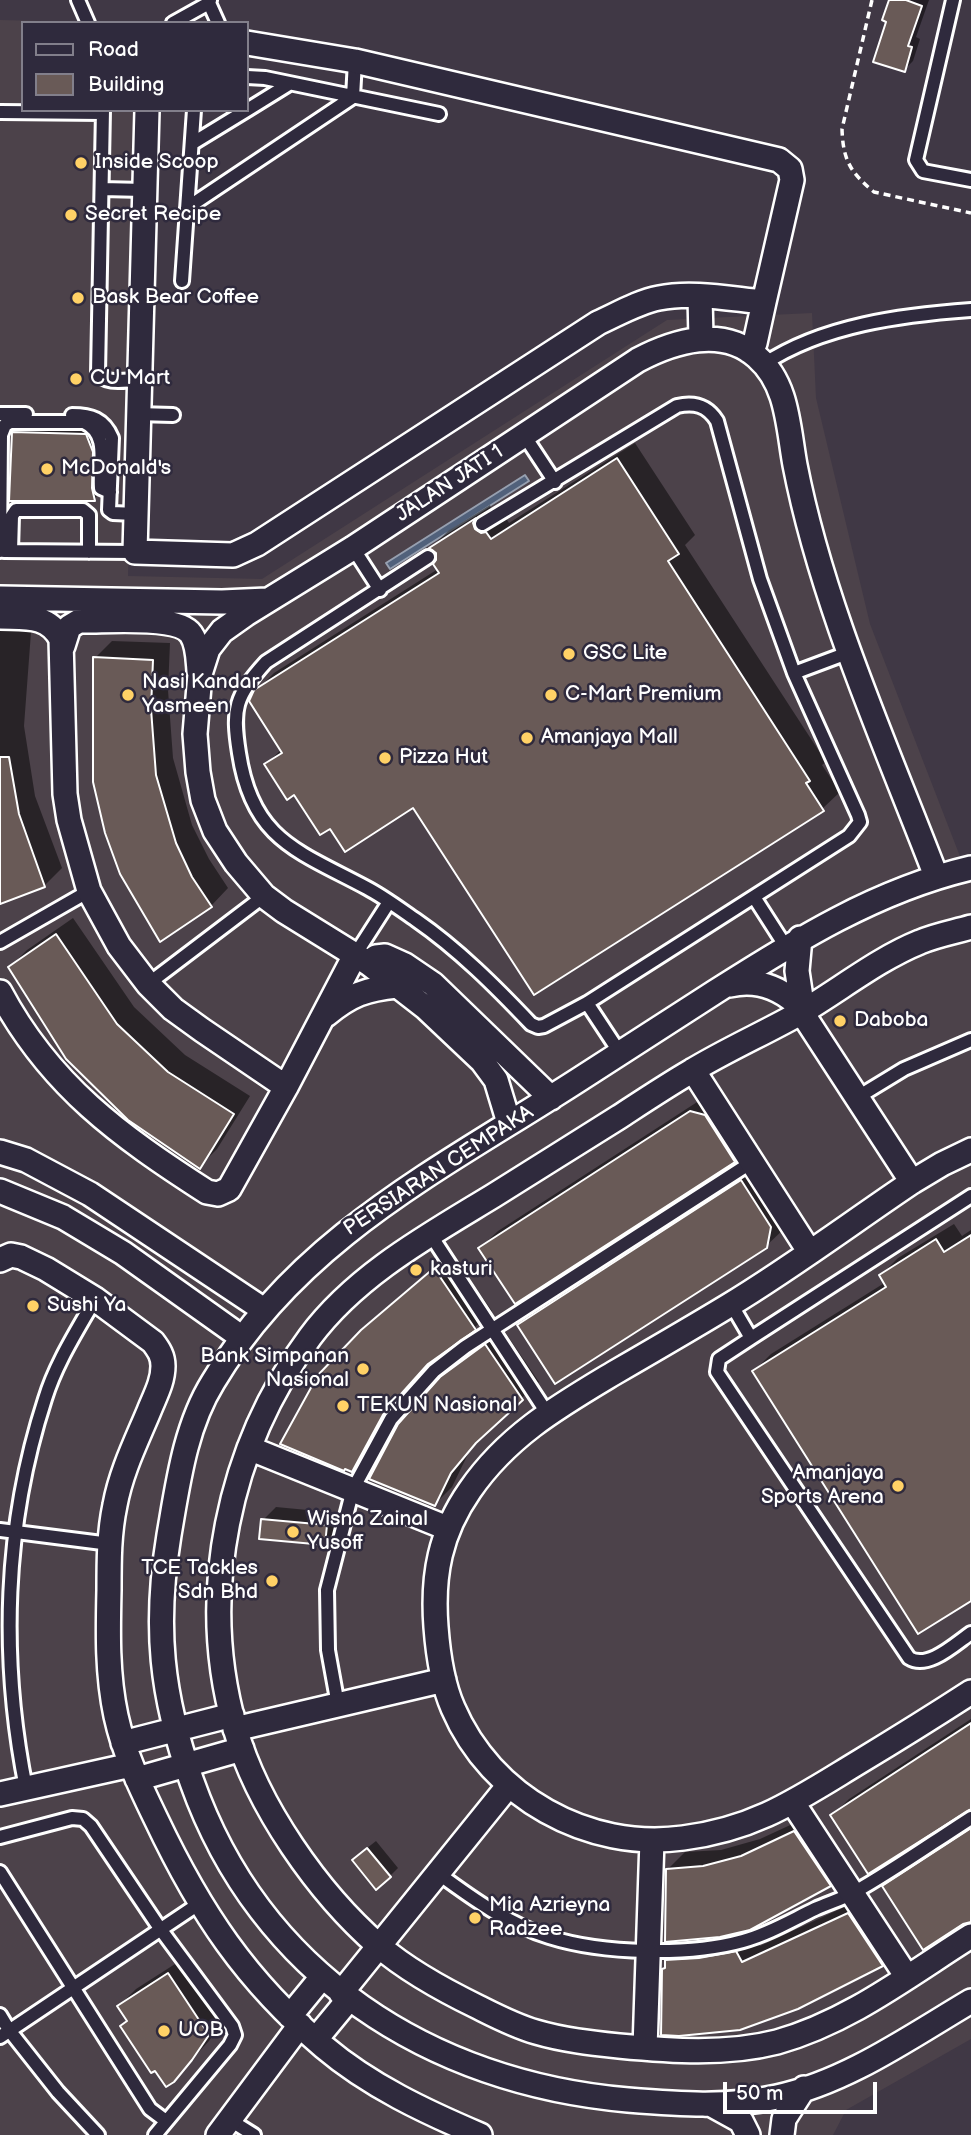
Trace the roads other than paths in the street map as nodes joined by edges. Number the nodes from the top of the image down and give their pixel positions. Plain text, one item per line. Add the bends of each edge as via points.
1 (78, 0) edge
2 (953, 0) edge
3 (209, 2) edge
4 (87, 21) edge
5 (176, 21) edge
6 (217, 21) edge
7 (248, 43) edge
8 (355, 61) junction
9 (248, 77) edge
10 (289, 84) junction
11 (353, 97) junction
12 (248, 109) edge
13 (0, 112) edge
14 (21, 112) edge
15 (103, 112) edge
16 (146, 112) edge
17 (194, 112) edge
18 (244, 112) edge
19 (439, 114) dead end
20 (193, 143) junction
21 (971, 180) edge
22 (102, 189) junction
23 (144, 190) junction
24 (187, 208) junction
25 (183, 281) dead end
26 (701, 296) junction
27 (764, 302) junction
28 (971, 310) edge
29 (701, 339) junction
30 (757, 357) junction
31 (138, 380) junction
32 (0, 414) edge
33 (137, 414) junction
34 (173, 415) dead end
35 (524, 435) junction
36 (555, 482) junction
37 (110, 492) junction
38 (135, 514) junction
39 (482, 524) dead end
40 (353, 548) junction
41 (4, 551) edge
42 (89, 552) junction
43 (135, 552) junction
44 (428, 557) dead end
45 (380, 590) junction
46 (0, 598) edge
47 (270, 600) junction
48 (0, 617) edge
49 (63, 646) junction
50 (850, 652) junction
51 (794, 673) junction
52 (200, 674) junction
53 (971, 868) edge
54 (936, 876) junction
55 (89, 891) junction
56 (264, 896) junction
57 (754, 897) junction
58 (389, 901) junction
59 (971, 927) edge
60 (0, 942) edge
61 (793, 942) junction
62 (362, 959) junction
63 (148, 984) junction
64 (397, 986) junction
65 (723, 987) junction
66 (0, 992) edge
67 (587, 1003) junction
68 (803, 1011) junction
69 (323, 1017) junction
70 (971, 1040) edge
71 (620, 1053) junction
72 (693, 1070) junction
73 (286, 1087) junction
74 (858, 1097) junction
75 (551, 1098) junction
76 (509, 1123) junction
77 (971, 1150) edge
78 (0, 1152) edge
79 (752, 1162) junction
80 (912, 1182) junction
81 (0, 1191) edge
82 (971, 1196) edge
83 (430, 1234) junction
84 (809, 1251) junction
85 (0, 1261) edge
86 (95, 1299) junction
87 (731, 1304) junction
88 (264, 1310) junction
89 (492, 1328) junction
90 (241, 1337) junction
91 (751, 1338) junction
92 (547, 1413) junction
93 (249, 1448) junction
94 (353, 1489) junction
95 (447, 1528) junction
96 (0, 1530) edge
97 (14, 1532) junction
98 (110, 1544) junction
99 (971, 1633) edge
100 (444, 1680) junction
101 (971, 1692) edge
102 (338, 1705) junction
103 (174, 1730) junction
104 (236, 1731) junction
105 (124, 1743) junction
106 (186, 1765) junction
107 (134, 1772) junction
108 (509, 1785) junction
109 (26, 1788) junction
110 (0, 1794) edge
111 (793, 1803) junction
112 (971, 1818) edge
113 (0, 1837) edge
114 (652, 1840) junction
115 (0, 1872) edge
116 (439, 1874) junction
117 (852, 1894) junction
118 (200, 1903) junction
119 (161, 1930) junction
120 (971, 1936) edge
121 (380, 1947) junction
122 (648, 1951) junction
123 (322, 1977) junction
124 (907, 1977) junction
125 (73, 1988) junction
126 (345, 1996) junction
127 (971, 2001) edge
128 (0, 2015) edge
129 (302, 2027) junction
130 (5, 2034) edge
131 (645, 2048) junction
132 (804, 2088) junction
133 (712, 2105) junction
134 (166, 2121) junction
135 (224, 2127) edge
136 (98, 2135) edge
137 (155, 2135) edge
138 (254, 2135) edge
139 (480, 2135) edge
140 (748, 2135) edge
141 (782, 2135) edge

1 - 4 lane
2 - 21 lane via 916,160 923,171
3 - 5 lane
3 - 6 lane
7 - 8 street
8 - 11 lane
8 - 27 street via 779,160 790,169 792,180
9 - 10 lane
10 - 11 lane
10 - 12 lane
11 - 19 lane
11 - 24 lane
13 - 14 lane
15 - 22 lane
16 - 23 street
17 - 20 lane
18 - 20 lane
20 - 24 lane
22 - 23 lane
22 - 31 lane via 99,373 107,380
23 - 31 street
24 - 25 lane
26 - 27 street
26 - 29 street
26 - 43 street via 662,297 598,323 239,553
27 - 30 street via 755,343
28 - 30 lane via 906,317 824,335
29 - 30 street, JALAN JATI 1 via 731,342
29 - 35 street, JALAN JATI 1 via 646,356
30 - 50 street via 785,404 815,550
31 - 33 street
32 - 37 lane via 89,415 98,419 112,438
33 - 34 lane
33 - 38 street
35 - 36 lane
35 - 40 street, JALAN JATI 1
36 - 39 lane
36 - 51 lane via 677,406 697,404 711,412 760,579
37 - 38 lane via 109,510
37 - 41 lane via 101,488 100,439 90,425 10,422 1,435
38 - 43 street
40 - 45 lane
40 - 47 street, JALAN JATI 1
41 - 42 lane
41 - 42 lane via 16,510 83,510 89,515
42 - 43 lane
44 - 45 lane
45 - 58 lane via 265,662 238,698 235,710 243,778 260,816 292,849
46 - 47 street
47 - 52 street, JALAN JATI 1 via 222,631 208,649
48 - 49 street via 48,622
49 - 52 street via 69,627 79,621 181,625 191,634
49 - 55 street via 65,794
50 - 51 lane
50 - 54 street
51 - 57 lane via 860,822 849,836
52 - 56 street, JALAN JATI 1 via 195,734 203,800 215,831
53 - 54 street, PERSIARAN CEMPAKA
54 - 61 street, PERSIARAN CEMPAKA
55 - 60 lane
55 - 63 street via 119,946
56 - 62 street, JALAN JATI 1
56 - 63 lane
57 - 61 lane
57 - 67 lane
58 - 62 lane
58 - 67 lane via 458,954 531,1024 544,1026
59 - 68 street via 920,942
61 - 65 street, PERSIARAN CEMPAKA
61 - 68 street
62 - 64 street, JALAN JATI 1
62 - 69 street
62 - 75 street via 385,956 433,984
63 - 73 street via 173,1009
64 - 69 street via 355,994
64 - 76 street, JALAN JATI 1 via 482,1061 496,1080
65 - 68 street via 752,982 766,985 787,995
65 - 71 street, PERSIARAN CEMPAKA
66 - 73 street via 51,1065 97,1114 142,1150 213,1194 229,1189
67 - 71 lane
68 - 72 street
68 - 74 street
69 - 73 street
70 - 74 lane via 904,1069
71 - 75 street, PERSIARAN CEMPAKA
72 - 79 street
72 - 83 street
74 - 80 street
75 - 76 street, PERSIARAN CEMPAKA
76 - 88 street, PERSIARAN CEMPAKA via 366,1216 329,1245
77 - 80 street
78 - 88 street via 26,1160 90,1194
79 - 84 street
79 - 89 lane
80 - 84 street
81 - 90 street via 63,1217 113,1247
82 - 91 lane
83 - 89 lane
83 - 93 street via 358,1286 314,1331 286,1371
84 - 87 street
85 - 86 street via 11,1255 21,1257
86 - 97 lane via 45,1397
86 - 98 street via 153,1342 163,1363 162,1379 119,1487
87 - 91 lane
87 - 92 street
88 - 90 street, PERSIARAN CEMPAKA
89 - 92 lane
89 - 94 lane via 434,1371 391,1419
90 - 103 street, PERSIARAN CEMPAKA via 203,1400 175,1496 161,1600 162,1661
91 - 99 lane via 719,1359 717,1372 909,1658 916,1662 934,1658
92 - 95 street via 509,1444 471,1488
93 - 94 street
93 - 104 street via 220,1564 222,1663
94 - 95 street
94 - 102 lane via 327,1590 328,1650
95 - 100 street via 437,1567 435,1609
96 - 97 lane
97 - 98 lane
97 - 109 lane via 9,1578 10,1686
98 - 105 street via 110,1674
100 - 102 street
100 - 108 street via 463,1730
101 - 111 street
102 - 104 street
103 - 104 street
103 - 105 street
103 - 106 street, PERSIARAN CEMPAKA
104 - 106 street
104 - 121 street via 278,1824 328,1895
105 - 107 street
106 - 107 street
106 - 123 street, PERSIARAN CEMPAKA via 214,1836 250,1896
107 - 109 street
107 - 118 street
108 - 114 street via 552,1816 588,1830
108 - 116 street
109 - 110 street
111 - 114 street via 720,1833
111 - 117 street
112 - 117 lane
113 - 119 lane via 83,1819
114 - 122 street
115 - 125 lane
116 - 121 street
116 - 122 lane via 497,1914 549,1937
117 - 122 lane via 745,1941 707,1949
117 - 124 street
118 - 119 lane
118 - 129 street via 246,1970
119 - 125 lane
119 - 134 lane via 235,2035
120 - 124 street
121 - 126 street
121 - 131 street via 415,1973 510,2023 570,2039
122 - 131 street
123 - 126 street, PERSIARAN CEMPAKA
123 - 129 street
124 - 131 street via 824,2025 776,2042 710,2050
125 - 130 lane
125 - 134 lane via 150,2109
126 - 129 street
126 - 133 street, PERSIARAN CEMPAKA via 426,2047 507,2077 552,2090
127 - 132 street, PERSIARAN CEMPAKA via 851,2070
128 - 130 lane
129 - 135 street
129 - 139 street via 379,2085
130 - 136 lane
132 - 133 street, PERSIARAN CEMPAKA via 777,2097
132 - 141 street via 784,2119
133 - 140 street via 741,2121
134 - 137 lane
135 - 138 lane

